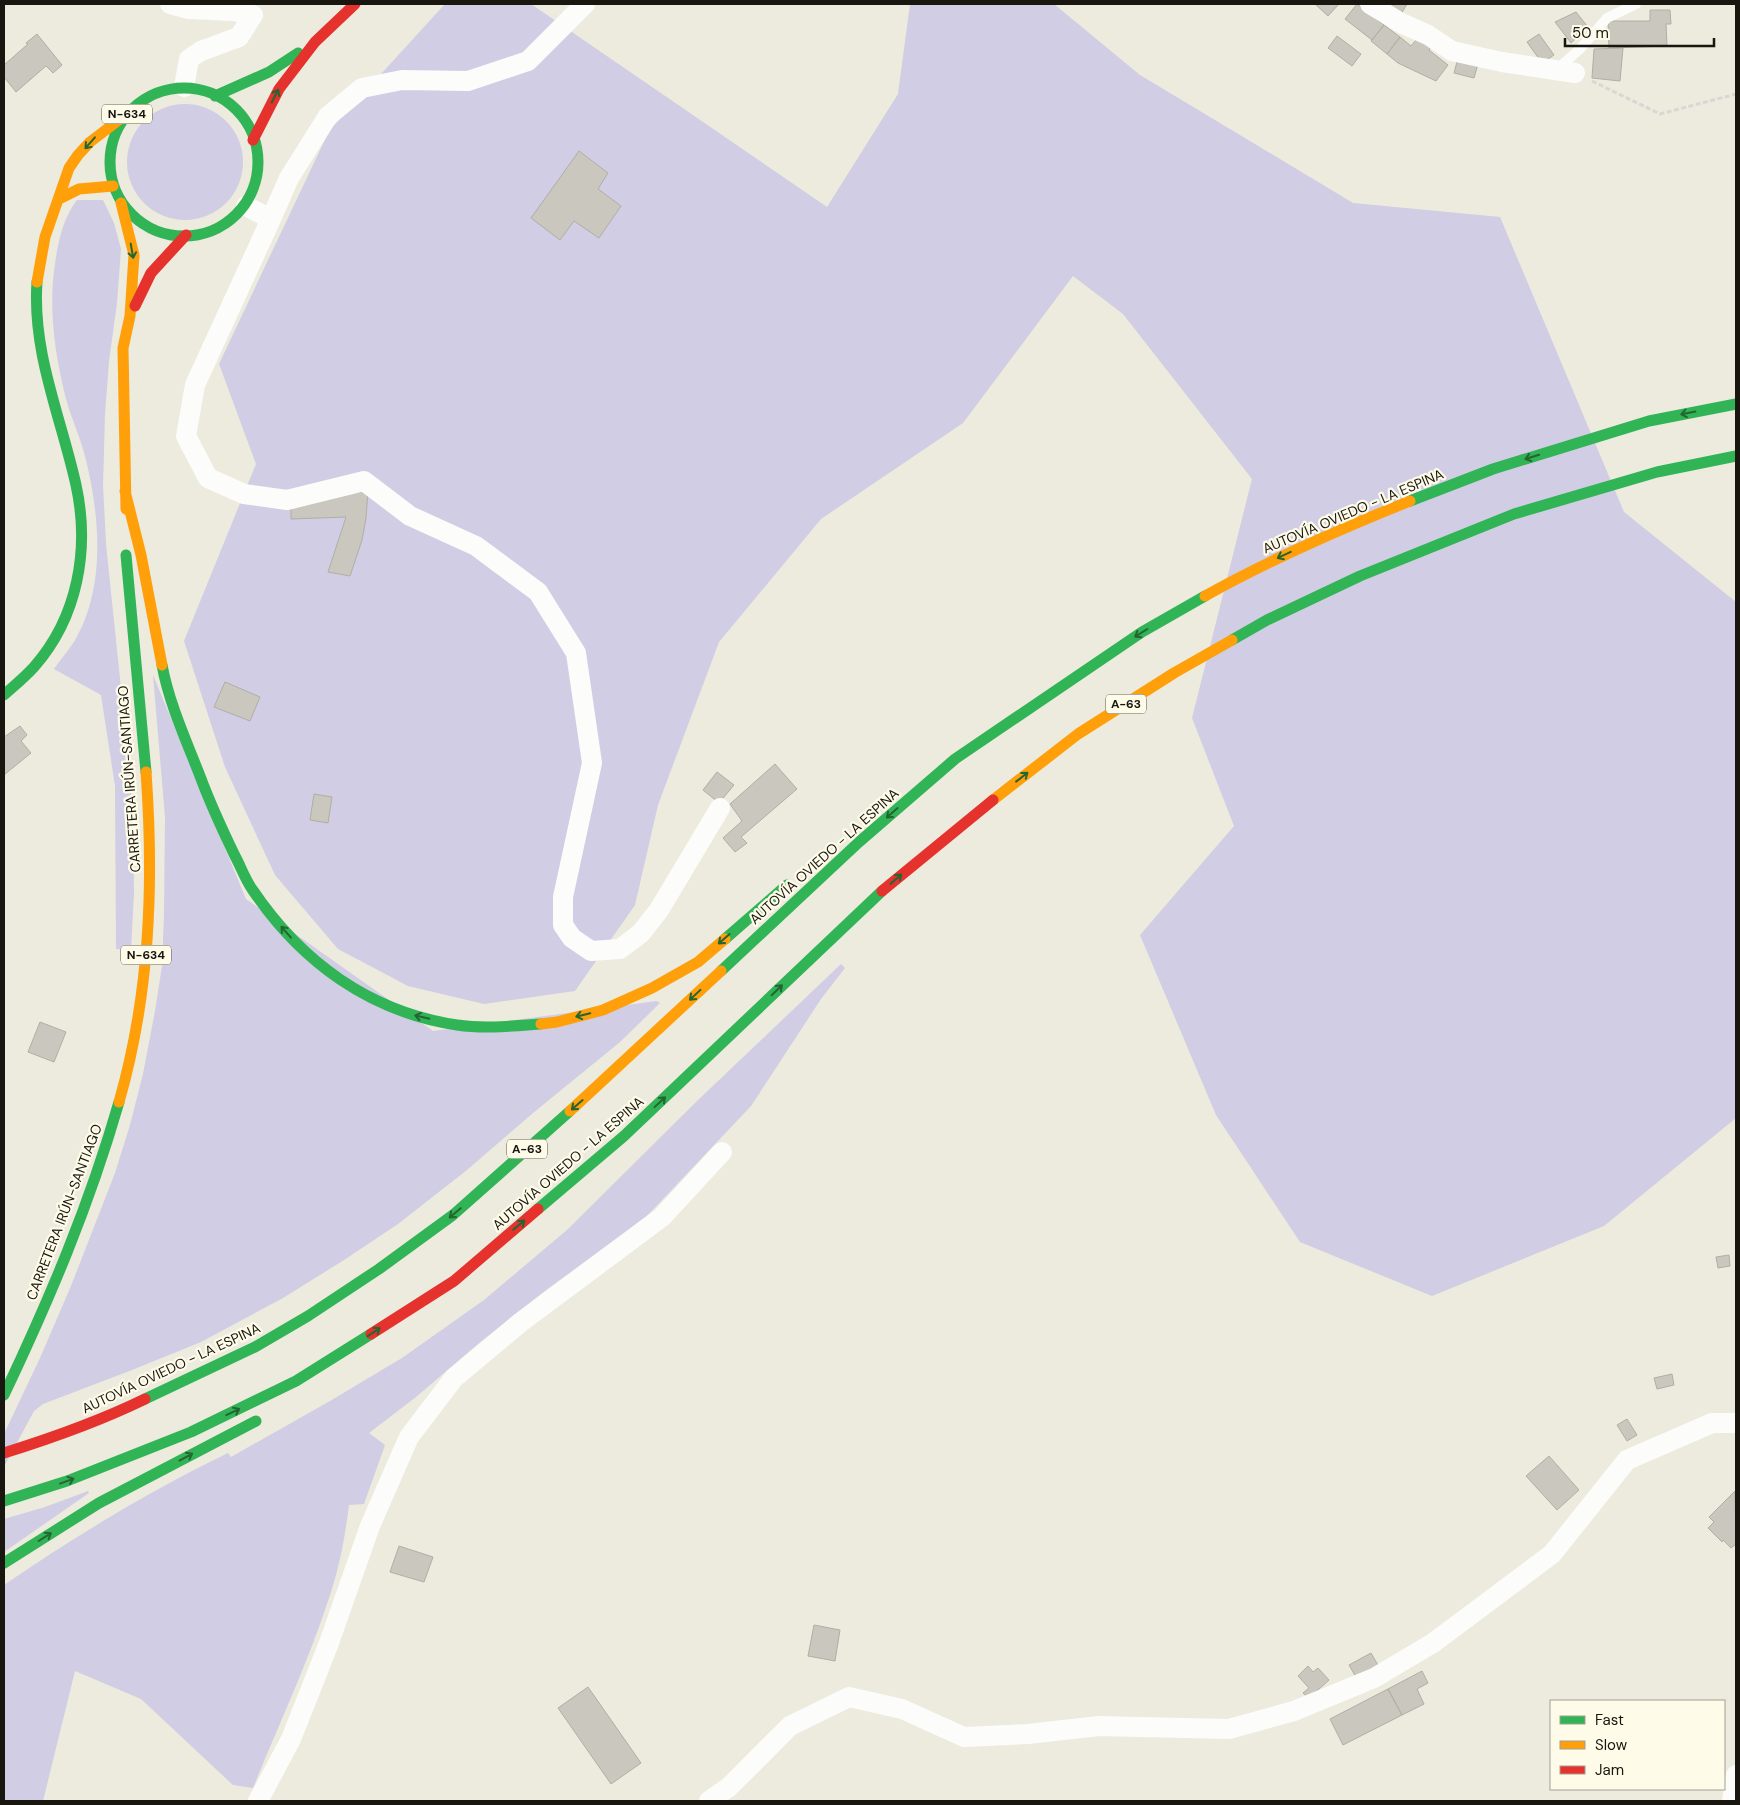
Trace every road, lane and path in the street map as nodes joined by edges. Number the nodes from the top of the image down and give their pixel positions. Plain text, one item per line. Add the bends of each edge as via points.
1 (170, 4) edge
2 (355, 4) edge
3 (585, 4) edge
4 (1370, 4) edge
5 (1636, 4) edge
6 (315, 42) junction
7 (1565, 71) junction
8 (184, 87) junction
9 (1736, 94) edge
10 (215, 96) junction
11 (128, 113) junction
12 (253, 140) junction
13 (113, 186) junction
14 (58, 199) junction
15 (121, 203) junction
16 (246, 206) junction
17 (271, 219) junction
18 (186, 235) junction
19 (130, 316) junction
20 (1736, 404) edge
21 (1736, 456) edge
22 (125, 491) junction
23 (4, 695) edge
24 (956, 759) junction
25 (892, 798) dead end
26 (720, 808) dead end
27 (797, 876) dead end
28 (624, 1136) junction
29 (722, 1152) dead end
30 (570, 1196) dead end
31 (504, 1253) dead end
32 (444, 1301) dead end
33 (4, 1395) edge
34 (268, 1415) dead end
35 (1736, 1423) edge
36 (4, 1453) edge
37 (4, 1501) edge
38 (4, 1563) edge
39 (1736, 1775) edge
40 (258, 1801) edge
41 (709, 1801) edge
42 (1732, 1801) edge

1 - 8 street via 253,15 240,36 201,51 189,60
2 - 6 highway
3 - 17 street via 528,61 468,80 402,80 362,88 328,116 290,178
4 - 7 street via 1452,51
5 - 7 lane via 1607,18
6 - 10 highway via 269,72
12 -> 6 highway via 279,89
7 - 9 path via 1660,114
8 - 10 highway, N-634
8 - 11 highway, N-634 via 168,89 148,98
10 - 12 highway, N-634 via 239,113
11 - 13 highway, N-634 via 114,138 108,161
11 -> 14 highway via 100,131 71,164
12 - 16 highway, N-634 via 259,176
13 - 14 highway via 79,189
13 - 15 highway, N-634
14 - 23 highway via 40,255 36,285 37,317 42,361 80,506 82,554 72,604 64,624 38,662
15 - 18 highway, N-634 via 139,222 161,232
15 -> 19 highway, CARRETERA IRÚN-SANTIAGO / N-634 via 134,255
16 - 17 street
16 - 18 highway, N-634 via 227,222 202,234
17 - 26 street via 195,386 186,436 208,478 244,494 287,500 364,481 410,516 476,546 538,592 576,653 592,763 564,897 562,925 572,938 591,951 620,949 641,933 659,910
18 - 19 highway, CARRETERA IRÚN-SANTIAGO / N-634 via 152,273
19 - 22 highway, CARRETERA IRÚN-SANTIAGO / N-634 via 123,348
20 -> 24 highway, AUTOVÍA OVIEDO - LA ESPINA / A-63 via 1649,420 1493,469 1340,529 1240,576 1142,632
28 -> 21 highway, AUTOVÍA OVIEDO - LA ESPINA / A-63 via 896,878 1078,734 1174,673 1267,620 1360,576 1514,514 1657,472
27 -> 22 highway via 698,962 620,1003 566,1020 505,1027 458,1025 403,1012 355,990 296,944 273,916 251,888 212,808 163,671
22 - 33 highway, CARRETERA IRÚN-SANTIAGO / N-634 via 127,579 151,854 143,988 128,1072 98,1172 61,1268
24 - 25 highway
24 -> 36 highway, AUTOVÍA OVIEDO - LA ESPINA / A-63 via 859,842 584,1099 453,1215 379,1269 255,1347 118,1412
28 - 30 highway
37 -> 28 highway, AUTOVÍA OVIEDO - LA ESPINA / A-63 via 66,1481 191,1432 296,1381 454,1281
29 - 40 street via 662,1217 521,1322 454,1378 409,1437 370,1526 330,1643 291,1738
31 - 32 highway
38 -> 34 highway via 99,1503
35 - 41 street via 1712,1423 1627,1460 1552,1554 1433,1643 1374,1678 1294,1711 1229,1730 1099,1726 964,1737 902,1709 849,1697 790,1726 729,1787
39 - 42 street

